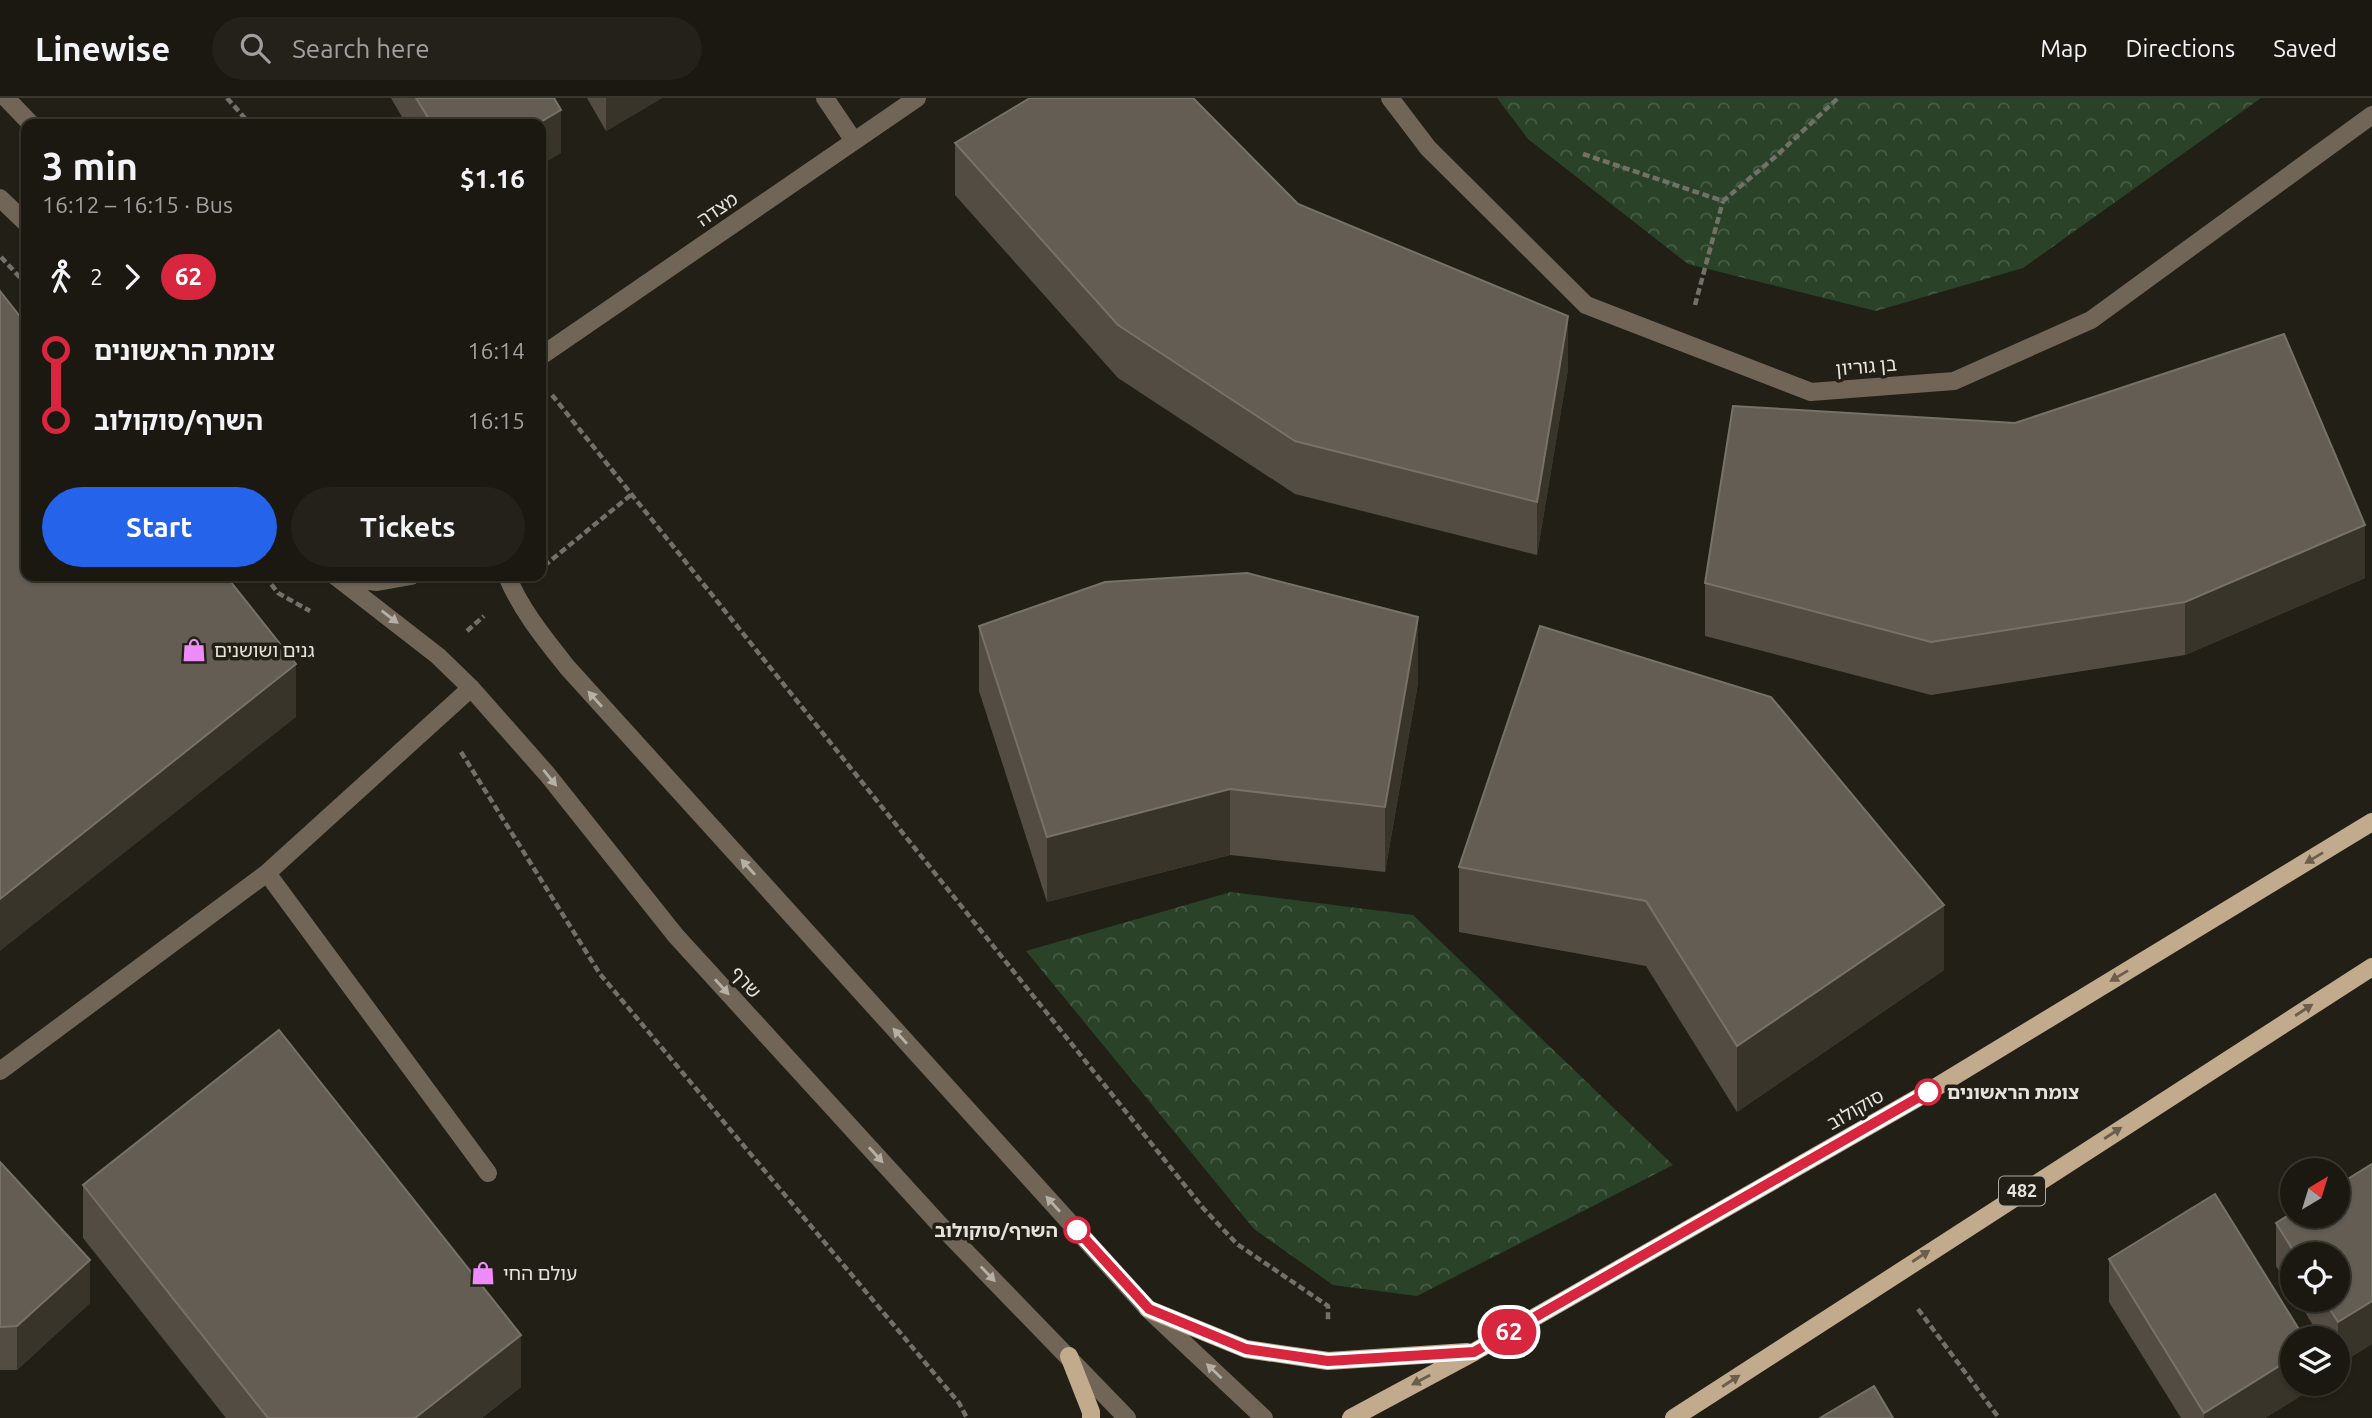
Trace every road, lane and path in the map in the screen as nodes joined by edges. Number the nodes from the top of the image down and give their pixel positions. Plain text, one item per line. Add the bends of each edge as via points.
1 (6, 98) edge
2 (227, 98) edge
3 (825, 98) edge
4 (917, 98) edge
5 (1390, 98) edge
6 (1838, 98) edge
7 (2372, 116) edge
8 (26, 119) edge
9 (246, 119) edge
10 (854, 141) junction
11 (1583, 154) dead end
12 (0, 198) edge
13 (1723, 201) junction
14 (21, 218) edge
15 (0, 257) edge
16 (21, 279) edge
17 (1685, 343) junction
18 (546, 353) edge
19 (549, 391) dead end
20 (632, 494) junction
21 (546, 564) edge
22 (269, 581) edge
23 (340, 581) edge
24 (510, 583) edge
25 (320, 616) dead end
26 (438, 656) junction
27 (471, 688) junction
28 (439, 717) junction
29 (2372, 822) edge
30 (267, 873) junction
31 (2372, 967) edge
32 (0, 1071) edge
33 (488, 1173) dead end
34 (1893, 1274) junction
35 (1149, 1309) junction
36 (1474, 1352) junction
37 (1069, 1356) junction
38 (1328, 1361) junction
39 (967, 1418) edge
40 (1091, 1418) edge
41 (1127, 1418) edge
42 (1264, 1418) edge
43 (1351, 1418) edge
44 (1674, 1418) edge
45 (1999, 1418) edge

1 - 8 street
2 - 9 path
3 - 10 street
4 - 10 street, מצדה
5 - 17 street, בן גוריון via 1428,148 1586,305
6 - 13 path
7 - 17 street, בן גוריון via 2091,320 1954,381 1811,392
10 - 18 street, מצדה
11 - 13 path
12 - 14 street
13 - 17 path
15 - 16 path
19 - 20 path
20 - 21 path
20 - 38 path via 1203,1208 1237,1244 1328,1306
22 - 25 path via 278,593
23 -> 26 street, שרף
24 - 26 path
35 -> 24 street via 567,667 533,624
26 - 27 street, שרף
27 - 28 street
27 -> 37 street, שרף via 547,774 676,936 940,1225
28 - 30 street
28 - 39 path via 600,974
29 -> 36 main road, סוקולוב via 1928,1092
30 - 32 street
30 - 33 street
34 -> 31 main road, 482
44 -> 34 main road, 482
34 - 45 path
35 - 38 main road via 1246,1349
42 -> 35 street
36 - 38 main road
36 -> 43 main road, סוקולוב
37 - 40 main road
37 - 41 street, שרף

